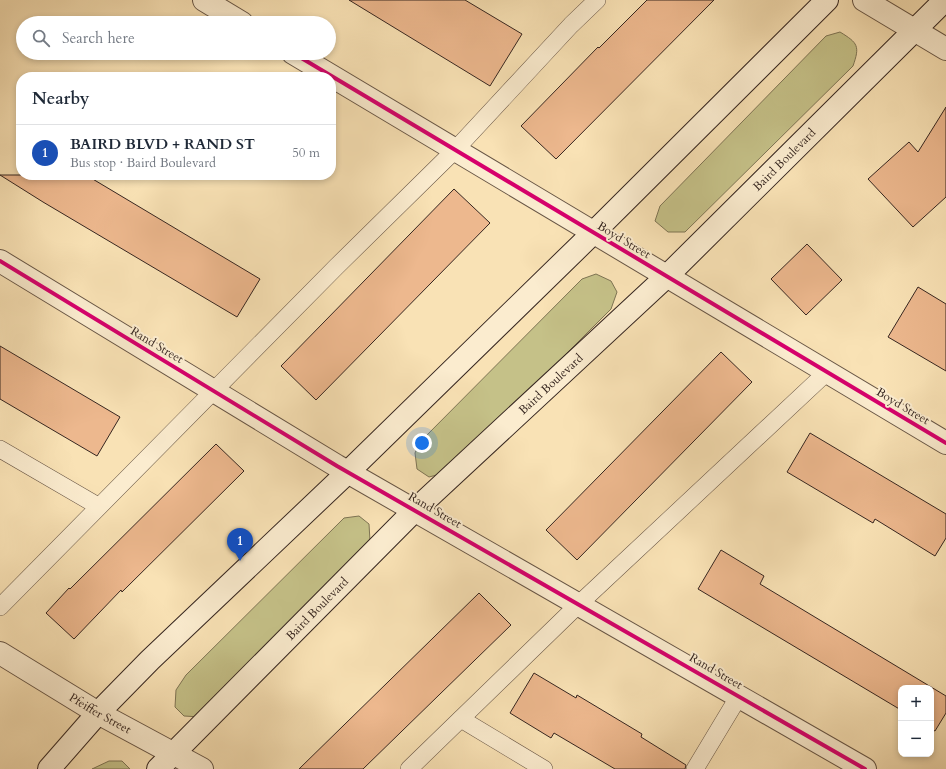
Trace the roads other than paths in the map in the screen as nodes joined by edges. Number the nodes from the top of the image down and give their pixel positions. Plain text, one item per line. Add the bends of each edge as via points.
1 (204, 0) edge
2 (597, 0) edge
3 (827, 0) edge
4 (864, 0) edge
5 (945, 0) edge
6 (230, 16) edge
7 (915, 30) junction
8 (946, 49) edge
9 (304, 60) edge
10 (324, 72) edge
11 (336, 79) edge
12 (455, 150) junction
13 (593, 233) junction
14 (0, 261) edge
15 (666, 277) junction
16 (827, 372) junction
17 (214, 391) junction
18 (946, 443) edge
19 (0, 449) edge
20 (348, 472) junction
21 (98, 506) junction
22 (415, 510) junction
23 (579, 604) junction
24 (0, 607) edge
25 (0, 653) edge
26 (739, 696) junction
27 (98, 713) junction
28 (461, 719) junction
29 (173, 753) junction
30 (49, 769) edge
31 (158, 769) edge
32 (202, 769) edge
33 (409, 769) edge
34 (544, 769) edge
35 (695, 769) edge
36 (865, 769) edge

1 - 6 main road
2 - 12 lane
3 - 13 main road
4 - 7 main road
5 - 7 main road, Baird Boulevard
7 - 8 main road
7 - 15 main road, Baird Boulevard
9 - 10 main road, Boyd Street
11 - 12 main road, Boyd Street
12 - 13 main road, Boyd Street
12 - 17 lane via 336,266
13 - 15 main road, Boyd Street
13 - 20 main road
14 - 17 main road, Rand Street
15 - 16 main road, Boyd Street
15 - 22 main road, Baird Boulevard
16 - 18 main road, Boyd Street
16 - 23 lane
17 - 20 main road, Rand Street
17 - 21 lane
19 - 21 lane
20 - 22 main road, Rand Street
20 - 27 main road via 150,660
21 - 24 lane
22 - 23 main road, Rand Street
22 - 29 main road, Baird Boulevard
23 - 26 main road, Rand Street
23 - 28 lane
25 - 27 main road, Pfeiffer Street
26 - 35 lane
26 - 36 main road, Rand Street
27 - 29 main road, Pfeiffer Street
27 - 30 main road
28 - 33 lane
28 - 34 lane
29 - 31 main road, Baird Boulevard
29 - 32 main road, Pfeiffer Street

